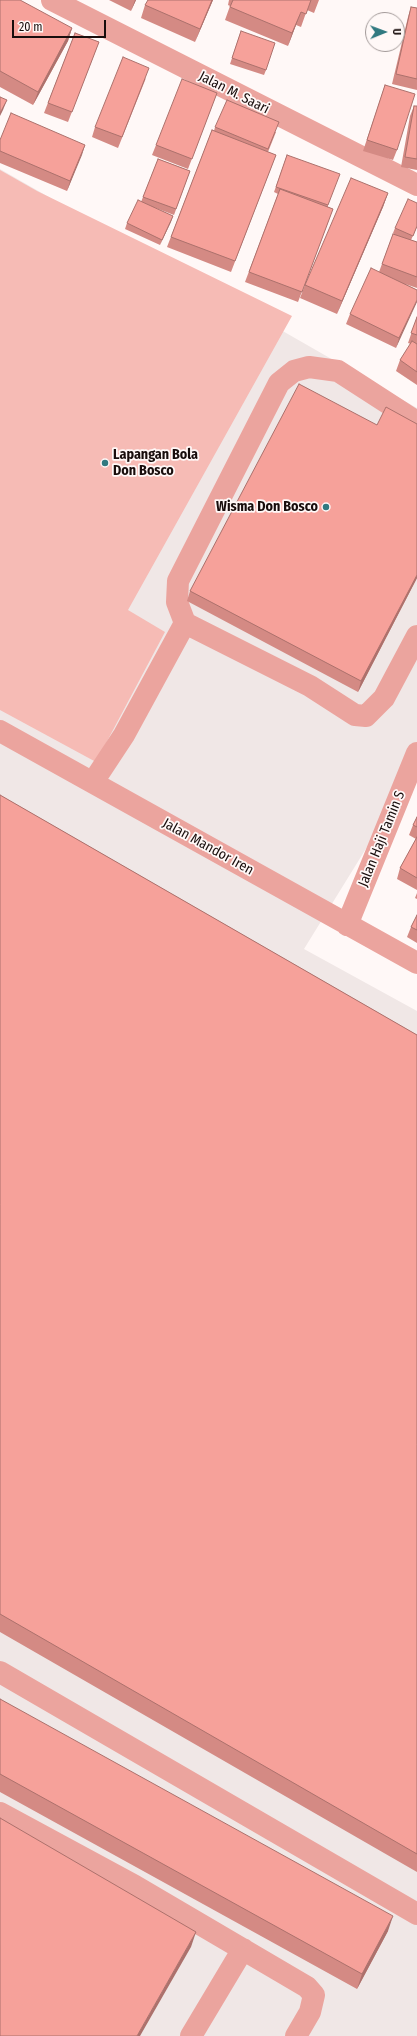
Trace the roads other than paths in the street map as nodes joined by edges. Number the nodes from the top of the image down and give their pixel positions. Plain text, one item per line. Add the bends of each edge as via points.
1 (52, 0) edge
2 (417, 184) edge
3 (417, 422) edge
4 (185, 623) junction
5 (417, 636) edge
6 (0, 731) edge
7 (417, 754) edge
8 (92, 782) junction
9 (346, 925) junction
10 (417, 964) edge
11 (0, 1672) edge
12 (0, 1814) edge
13 (417, 1914) edge
14 (243, 1949) junction
15 (191, 2036) edge
16 (296, 2036) edge

1 - 2 street, Jalan M. Saari
3 - 4 street via 338,371 309,368 294,371 279,383 178,581 177,602
4 - 5 street via 310,686 355,715 366,716 384,698
4 - 8 street via 124,735
6 - 8 street, Jalan Mandor Iren
7 - 9 street, Jalan Haji Tamin S
8 - 9 street, Jalan Mandor Iren
9 - 10 street, Jalan Mandor Iren
11 - 13 street
12 - 14 street via 135,1886
14 - 15 street
14 - 16 street via 307,1987 314,1995 310,2012

